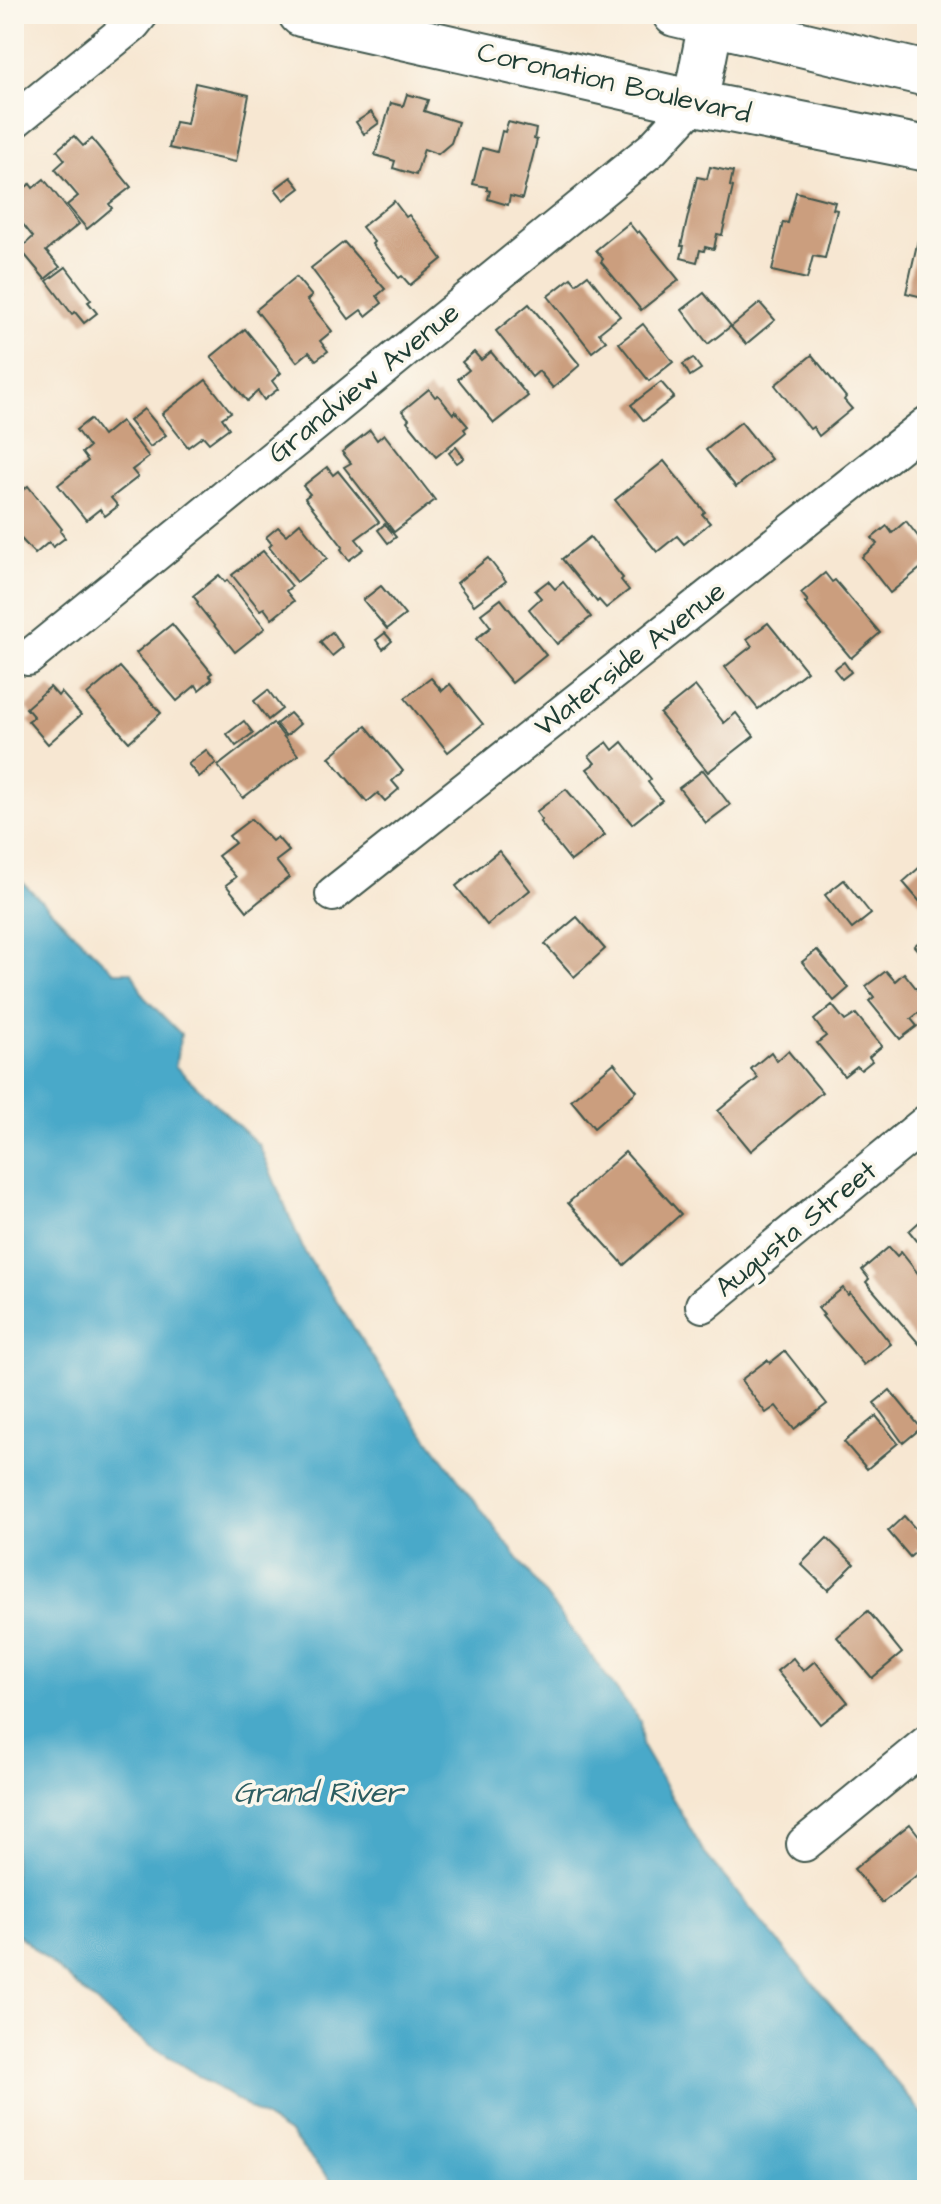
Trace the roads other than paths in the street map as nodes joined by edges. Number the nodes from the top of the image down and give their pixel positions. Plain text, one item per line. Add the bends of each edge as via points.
1 (141, 14) edge
2 (301, 14) edge
3 (693, 18) edge
4 (927, 74) edge
5 (695, 103) junction
6 (14, 121) edge
7 (927, 149) edge
8 (927, 424) edge
9 (28, 658) dead end
10 (333, 894) dead end
11 (927, 1122) edge
12 (703, 1305) dead end
13 (927, 1743) edge
14 (804, 1844) dead end

1 - 6 street
2 - 5 main road, Coronation Boulevard
3 - 4 main road
3 - 5 main road
5 - 7 main road, Coronation Boulevard
5 - 9 street, Grandview Avenue via 652,149
8 - 10 street, Waterside Avenue
11 - 12 street, Augusta Street
13 - 14 street

